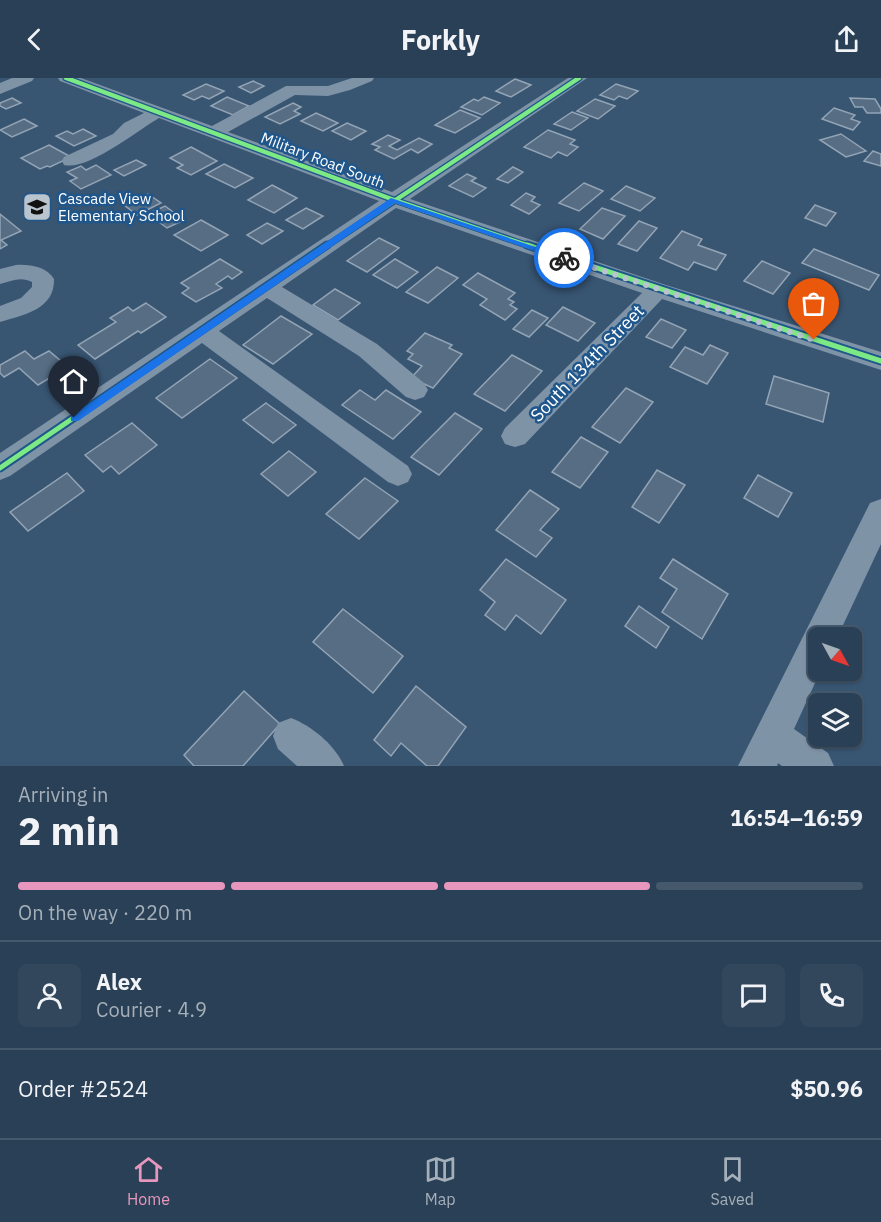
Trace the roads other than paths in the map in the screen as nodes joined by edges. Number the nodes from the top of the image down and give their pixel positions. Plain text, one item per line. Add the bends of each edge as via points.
1 (26, 78) edge
2 (66, 78) edge
3 (366, 78) edge
4 (579, 78) edge
5 (0, 89) edge
6 (158, 112) junction
7 (215, 132) junction
8 (71, 161) dead end
9 (394, 200) junction
10 (0, 277) edge
11 (266, 287) junction
12 (658, 290) junction
13 (0, 314) edge
14 (202, 331) junction
15 (881, 362) edge
16 (415, 390) dead end
17 (515, 436) dead end
18 (0, 468) edge
19 (398, 474) dead end
20 (881, 512) edge
21 (824, 627) edge
22 (808, 661) edge
23 (291, 736) dead end
24 (764, 751) edge
25 (325, 766) edge
26 (815, 766) edge

1 - 5 street
2 - 6 street, Military Road South
3 - 7 street via 328,91 292,90
4 - 9 street
6 - 7 street, Military Road South
6 - 8 street via 119,138
7 - 9 street, Military Road South
9 - 11 street
9 - 12 street, Military Road South
10 - 13 street via 37,274 44,286 33,302
11 - 14 street
11 - 16 street via 368,350
12 - 15 street, Military Road South
12 - 17 street, South 134th Street
14 - 18 street
14 - 19 street
20 - 21 street
22 - 24 street
23 - 25 street
24 - 26 street

